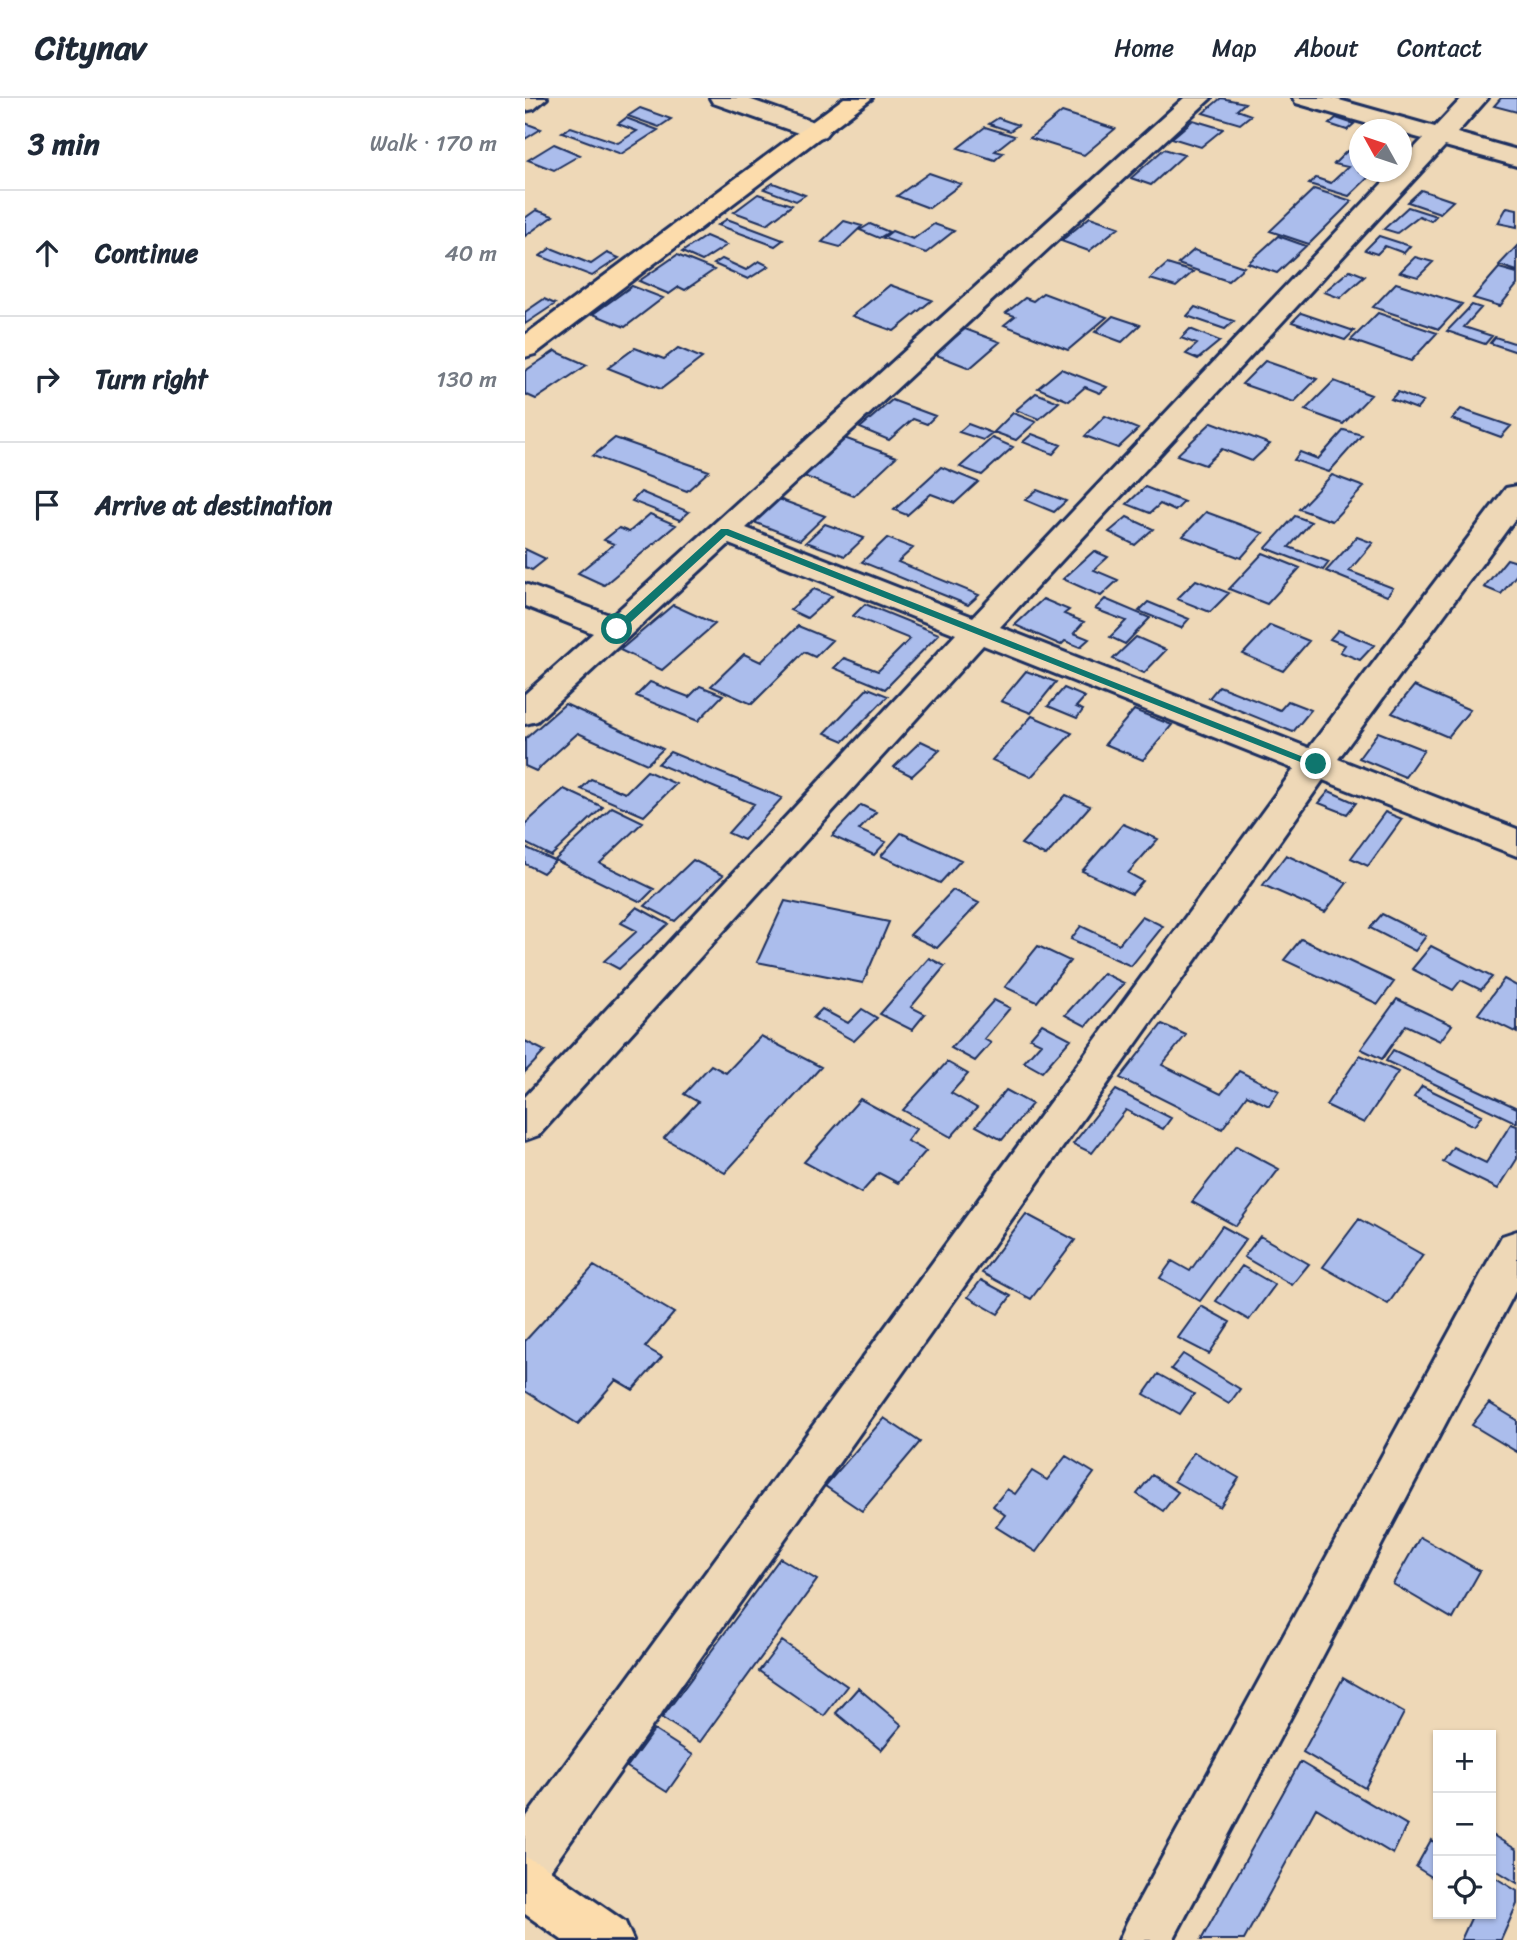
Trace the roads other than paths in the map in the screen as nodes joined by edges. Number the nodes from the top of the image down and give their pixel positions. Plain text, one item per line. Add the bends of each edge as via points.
1 (534, 98) edge
2 (722, 98) edge
3 (860, 98) edge
4 (1199, 98) edge
5 (1305, 98) edge
6 (1476, 98) edge
7 (525, 104) edge
8 (817, 131) junction
9 (1440, 136) junction
10 (1517, 158) edge
11 (525, 348) edge
12 (1517, 495) edge
13 (724, 531) junction
14 (525, 594) edge
15 (617, 629) junction
16 (978, 631) junction
17 (525, 713) edge
18 (1316, 764) junction
19 (1517, 844) edge
20 (525, 1125) edge
21 (1517, 1248) edge
22 (525, 1862) edge
23 (525, 1883) edge
24 (607, 1940) edge
25 (1145, 1940) edge

1 - 7 street
2 - 8 street
3 - 8 main road
4 - 13 street
5 - 9 street
6 - 9 street
8 - 11 main road
9 - 10 street
9 - 16 street
12 - 18 street
13 - 15 street
13 - 16 street
14 - 15 street
15 - 17 street
16 - 18 street
16 - 20 street
18 - 19 street
18 - 22 street
21 - 25 street
23 - 24 main road

